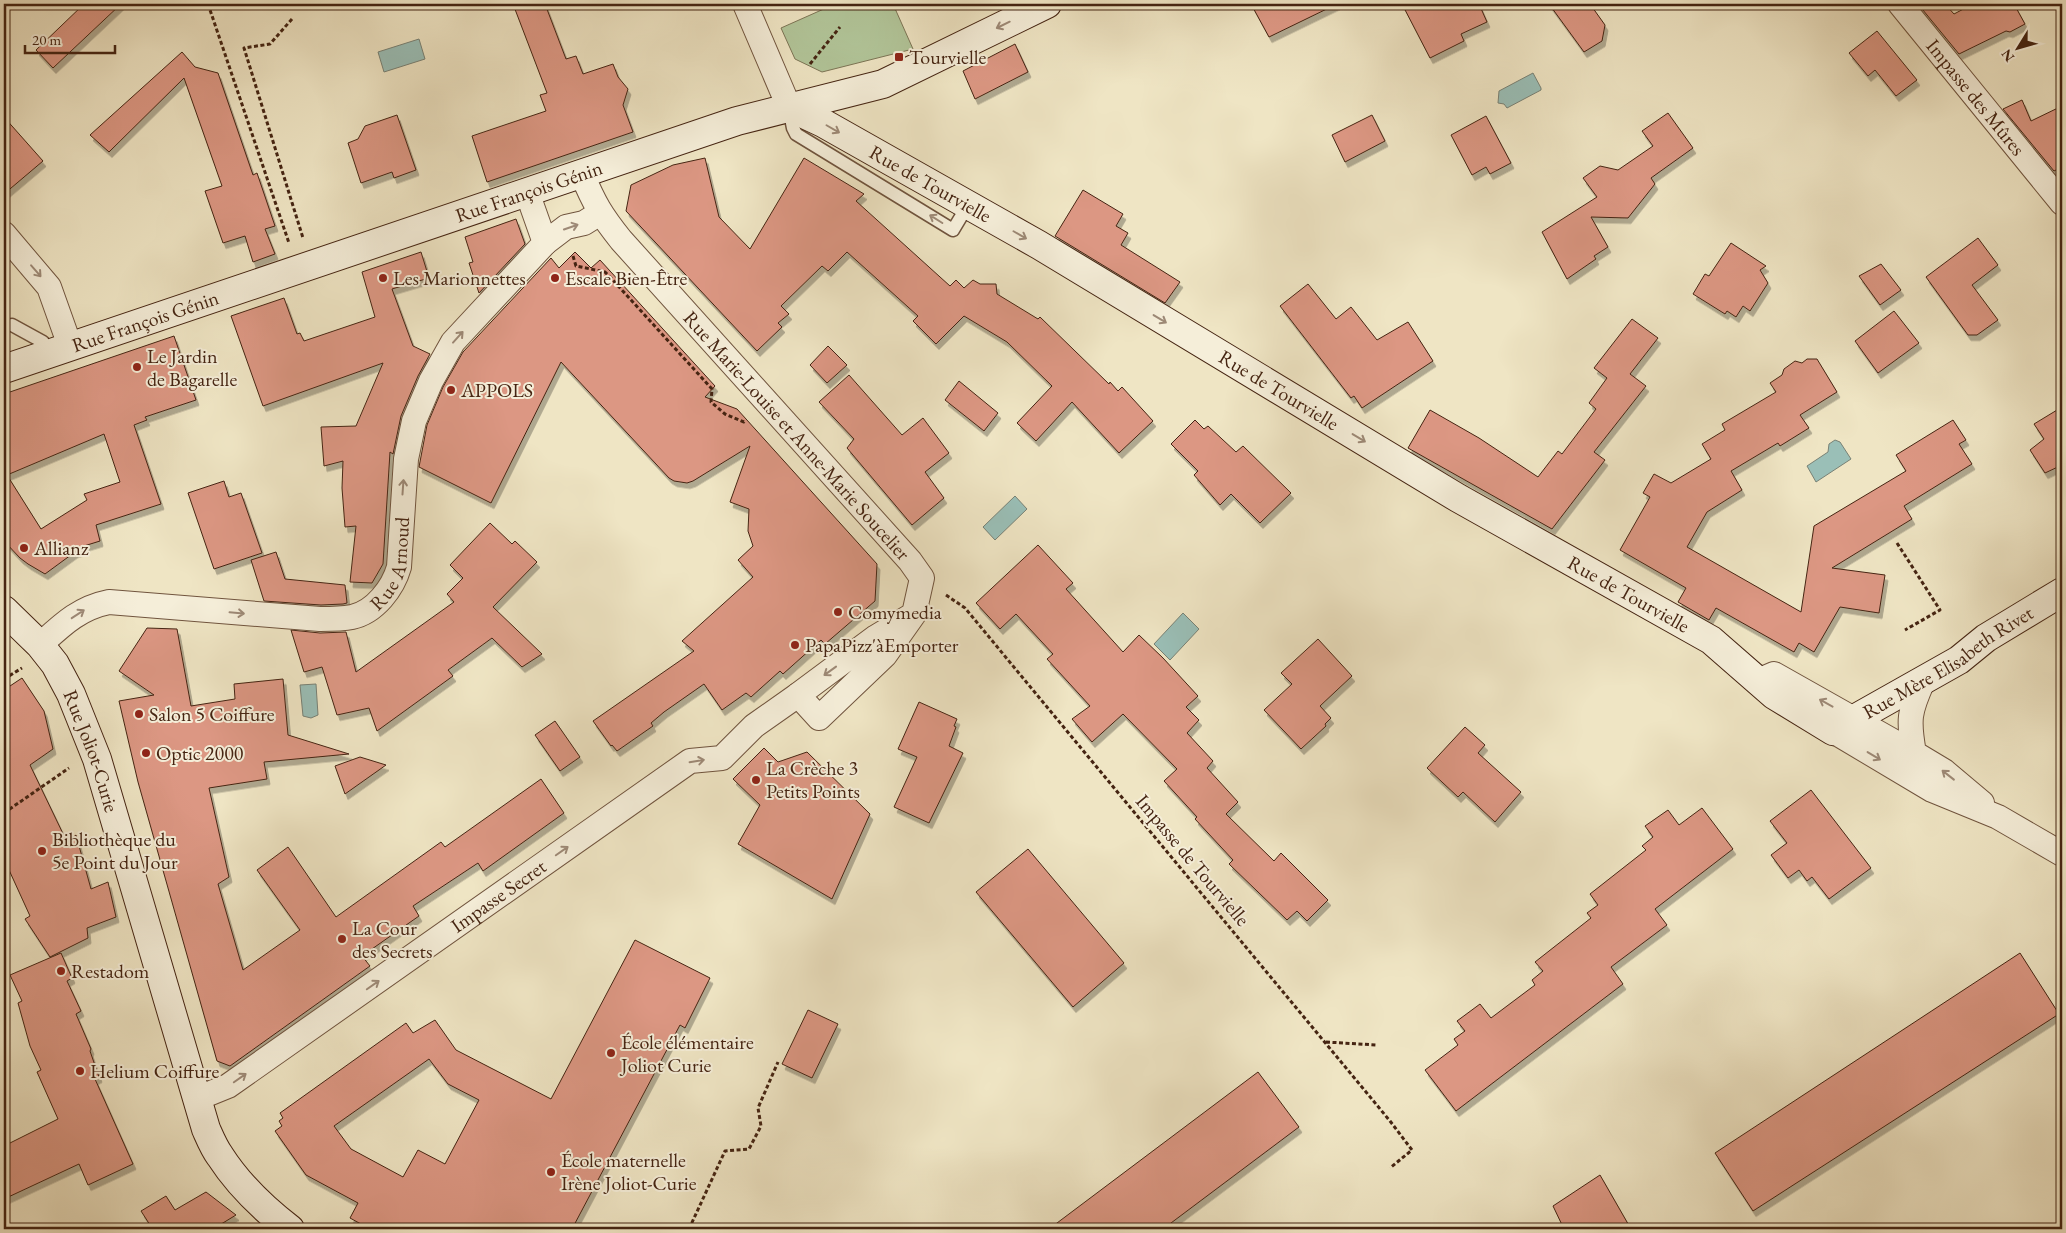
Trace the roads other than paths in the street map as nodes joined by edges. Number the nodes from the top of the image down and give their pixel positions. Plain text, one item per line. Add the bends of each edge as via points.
1 (746, 4) edge
2 (1047, 4) edge
3 (1900, 4) edge
4 (789, 108) junction
5 (582, 174) junction
6 (527, 192) junction
7 (2059, 192) edge
8 (600, 213) junction
9 (4, 234) edge
10 (545, 243) junction
11 (12, 325) dead end
12 (58, 350) junction
13 (4, 369) edge
14 (922, 578) joint
15 (2062, 592) edge
16 (4, 610) edge
17 (40, 645) junction
18 (1922, 681) junction
19 (1843, 724) junction
20 (1914, 753) junction
21 (1998, 817) junction
22 (2062, 854) edge
23 (196, 1099) junction
24 (290, 1229) edge

1 - 4 street
2 -> 4 main road, Rue François Génin via 882,84
3 - 7 street, Impasse des Mûres
4 - 5 main road, Rue François Génin via 737,121
4 -> 19 main road, Rue de Tourvielle via 1047,250 1458,498 1711,640 1774,694
5 - 6 main road, Rue François Génin
5 - 8 street, Rue Marie-Louise et Anne-Marie Soucelier
6 - 10 street
6 - 12 main road, Rue François Génin
10 -> 8 street, Rue Arnoud via 566,227
8 - 14 street, Rue Marie-Louise et Anne-Marie Soucelier via 910,560
9 -> 12 street via 50,287
17 -> 10 street, Rue Arnoud via 68,620 91,606 109,602 320,619 353,617 370,609 395,581 399,567 406,459 414,421 431,381 453,342
11 - 12 lane
12 - 13 main road, Rue François Génin
23 -> 14 street, Impasse Secret via 228,1086 690,760 722,758 754,726 876,637 914,614
15 - 18 main road, Rue Mère Elisabeth Rivet
16 - 17 main road, Rue Joliot-Curie
17 - 23 main road, Rue Joliot-Curie via 55,664 71,694 97,759
18 - 19 main road, Rue Mère Elisabeth Rivet
18 - 20 street via 1912,705 1910,730
19 - 20 street, Rue de Tourvielle
19 -> 21 street, Rue de Tourvielle via 1932,790
21 -> 20 street, Rue de Tourvielle via 1944,771
21 - 22 street, Rue de Tourvielle
23 - 24 main road, Rue Joliot-Curie via 220,1156 244,1186

